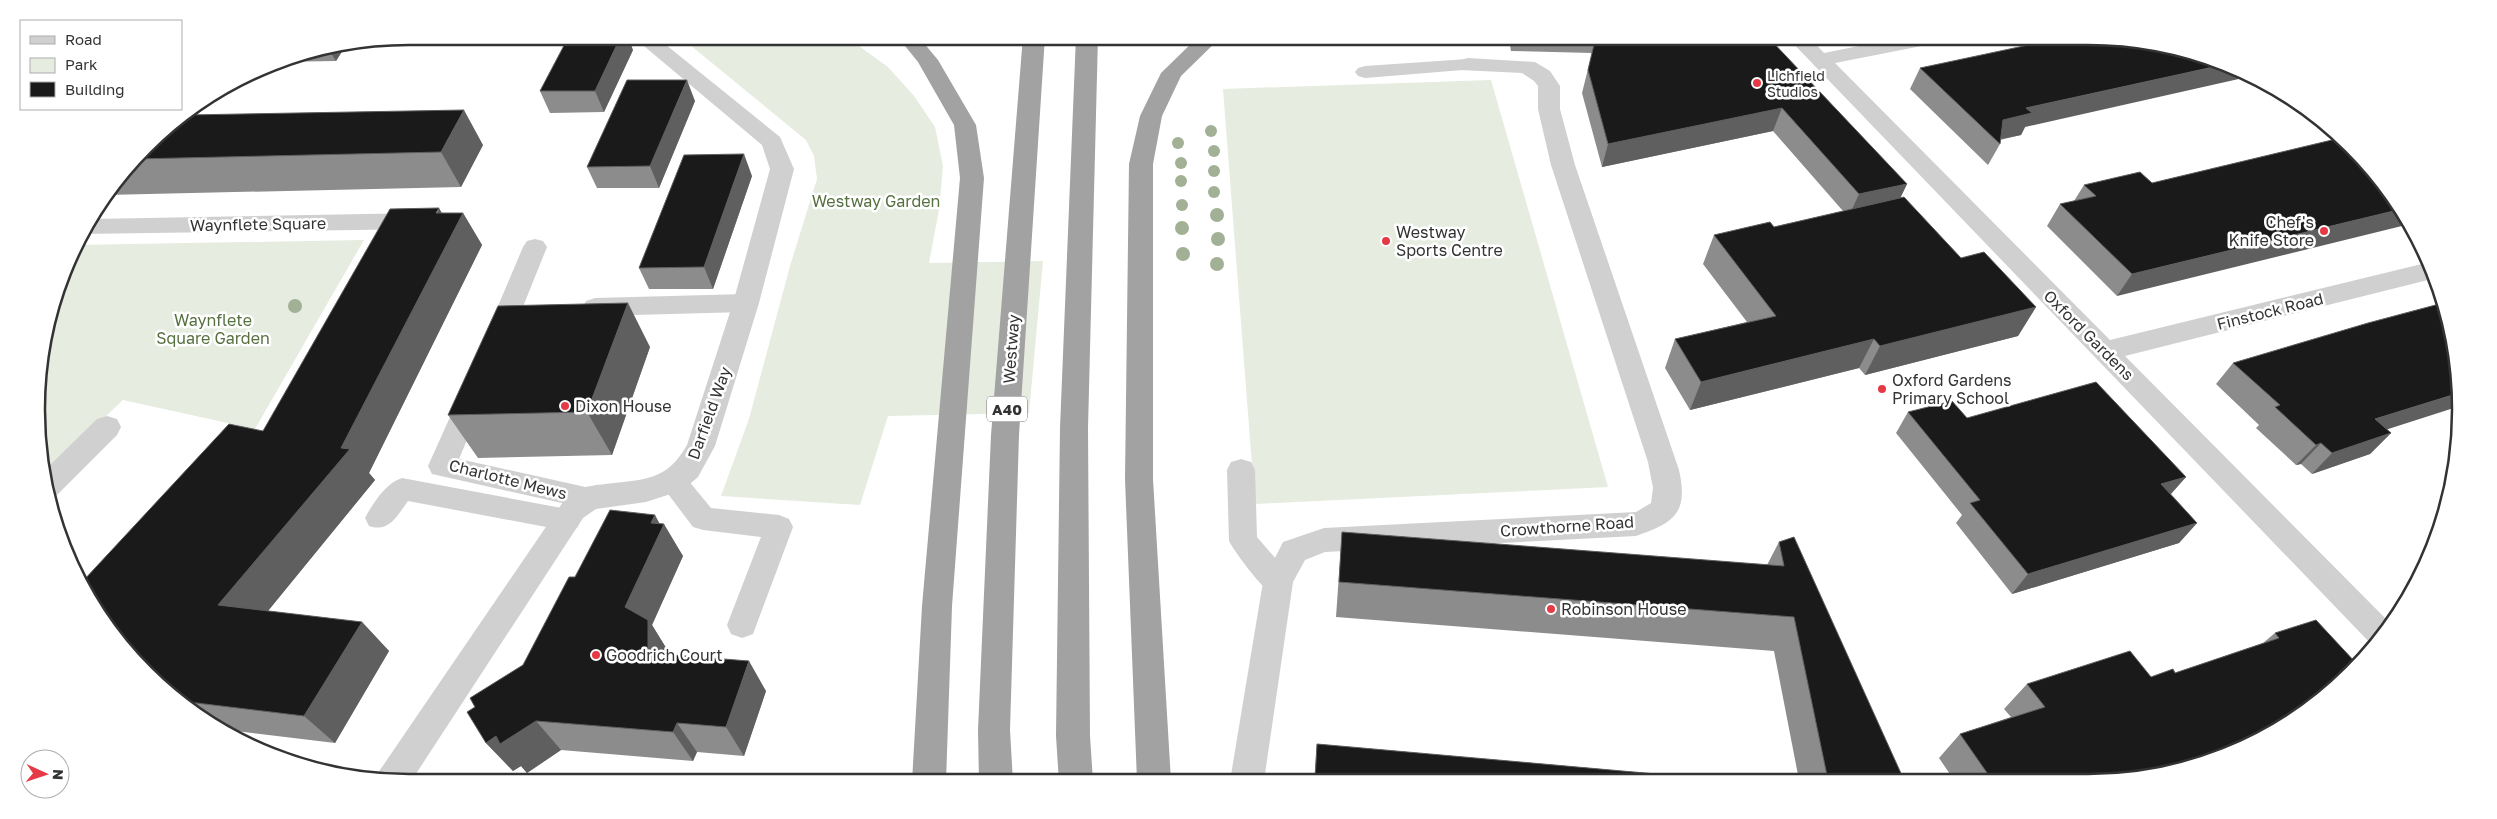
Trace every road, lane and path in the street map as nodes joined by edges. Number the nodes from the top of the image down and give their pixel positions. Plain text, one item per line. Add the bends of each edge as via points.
1 (653, 45) edge
2 (914, 45) edge
3 (1033, 45) edge
4 (1087, 45) edge
5 (1202, 45) edge
6 (1805, 45) edge
7 (1896, 45) edge
8 (1820, 60) junction
9 (1468, 65) joint
10 (1366, 72) dead end
11 (431, 220) edge
12 (94, 227) edge
13 (535, 247) dead end
14 (2425, 272) edge
15 (746, 302) junction
16 (568, 308) edge
17 (539, 309) edge
18 (509, 310) junction
19 (2106, 352) junction
20 (107, 427) dead end
21 (1241, 470) dead end
22 (52, 482) edge
23 (673, 482) junction
24 (589, 498) junction
25 (379, 518) dead end
26 (567, 520) junction
27 (1278, 582) junction
28 (742, 625) dead end
29 (2377, 631) edge
30 (397, 773) edge
31 (929, 774) edge
32 (996, 774) edge
33 (1075, 774) edge
34 (1154, 774) edge
35 (1248, 774) edge

1 - 15 street, Darfield Way via 772,142 782,169
2 - 31 highway via 965,125 972,178 937,606
3 - 32 highway, Westway / A40 via 1005,435 994,730
4 - 33 highway via 1074,428
5 - 34 highway via 1172,73 1151,116 1141,164 1139,479
6 - 8 street, Oxford Gardens
7 - 8 street
8 - 19 street, Oxford Gardens
9 - 10 lane
9 - 27 street, Crowthorne Road via 1526,67 1542,76 1549,86 1549,109 1563,165 1668,480 1667,501 1656,517 1636,524 1324,540 1294,551
11 - 12 street, Waynflete Square
13 - 18 lane, Charlotte Mews
14 - 19 street, Finstock Road
15 - 16 lane
15 - 23 street, Darfield Way via 700,446 688,469
17 - 18 lane
18 - 24 lane, Charlotte Mews via 442,466
19 - 29 street, Oxford Gardens
20 - 22 street
21 - 27 lane via 1243,541
23 - 24 street, Darfield Way via 646,490
23 - 28 lane via 703,519 779,527
24 - 26 street via 573,510
25 - 26 lane via 402,489
26 - 30 street
27 - 35 street, Crowthorne Road

